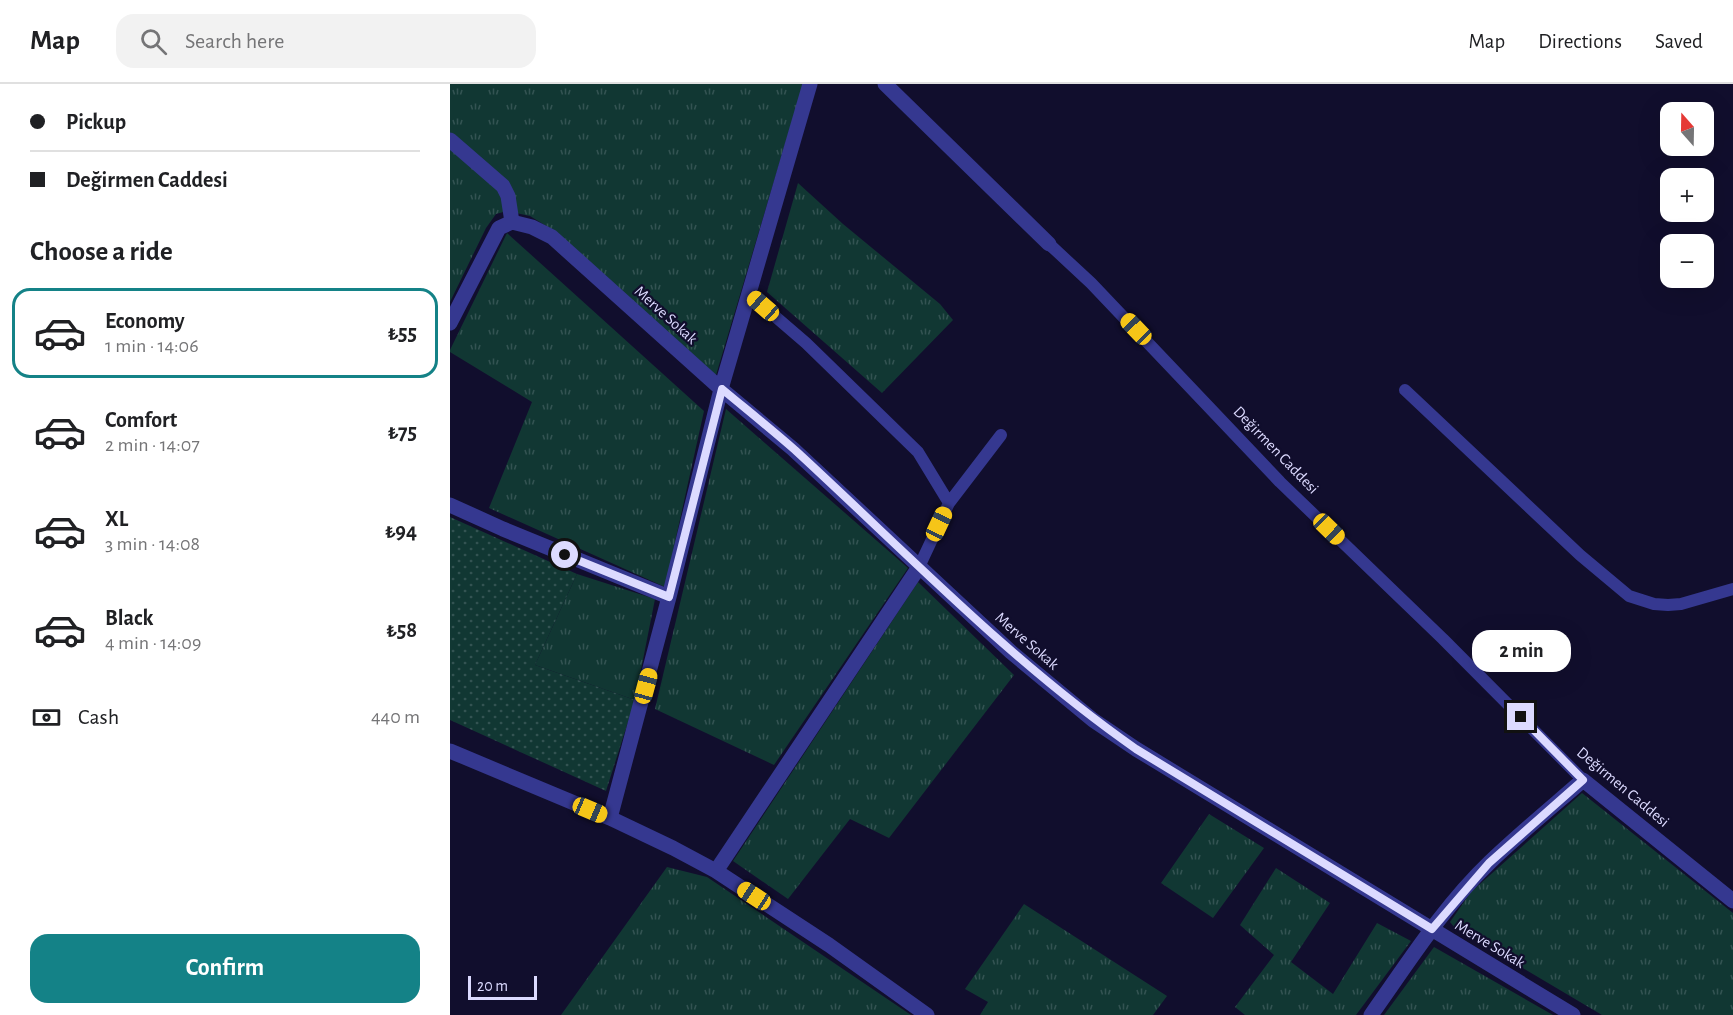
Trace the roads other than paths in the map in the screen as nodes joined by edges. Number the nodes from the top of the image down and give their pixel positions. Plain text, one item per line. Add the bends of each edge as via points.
1 (810, 84) edge
2 (885, 84) edge
3 (450, 140) edge
4 (512, 222) junction
5 (1049, 244) joint
6 (749, 294) junction
7 (450, 324) edge
8 (722, 389) junction
9 (1405, 390) dead end
10 (1001, 435) dead end
11 (949, 503) junction
12 (450, 505) edge
13 (919, 567) junction
14 (1733, 589) edge
15 (669, 597) junction
16 (450, 752) edge
17 (1583, 780) junction
18 (610, 818) junction
19 (716, 871) junction
20 (1733, 901) edge
21 (1432, 929) junction
22 (927, 1015) edge
23 (1371, 1015) edge
24 (1573, 1015) edge

1 - 6 street
2 - 5 street, Değirmen Caddesi
3 - 4 street via 502,186 508,196
4 - 7 street via 499,228
4 - 8 street, Merve Sokak via 552,237
5 - 17 lane, Değirmen Caddesi via 1280,482
6 - 8 street
6 - 11 lane via 806,343 918,452
8 - 13 street, Merve Sokak via 794,449
8 - 15 street
9 - 14 lane via 1629,596 1668,605
10 - 11 lane
11 - 13 lane
12 - 15 street
13 - 19 street
13 - 21 street, Merve Sokak via 1011,652 1093,720
15 - 18 street
16 - 18 street
17 - 20 street, Değirmen Caddesi
17 - 21 street via 1489,863
18 - 19 street
19 - 22 street
21 - 23 street
21 - 24 street, Merve Sokak

